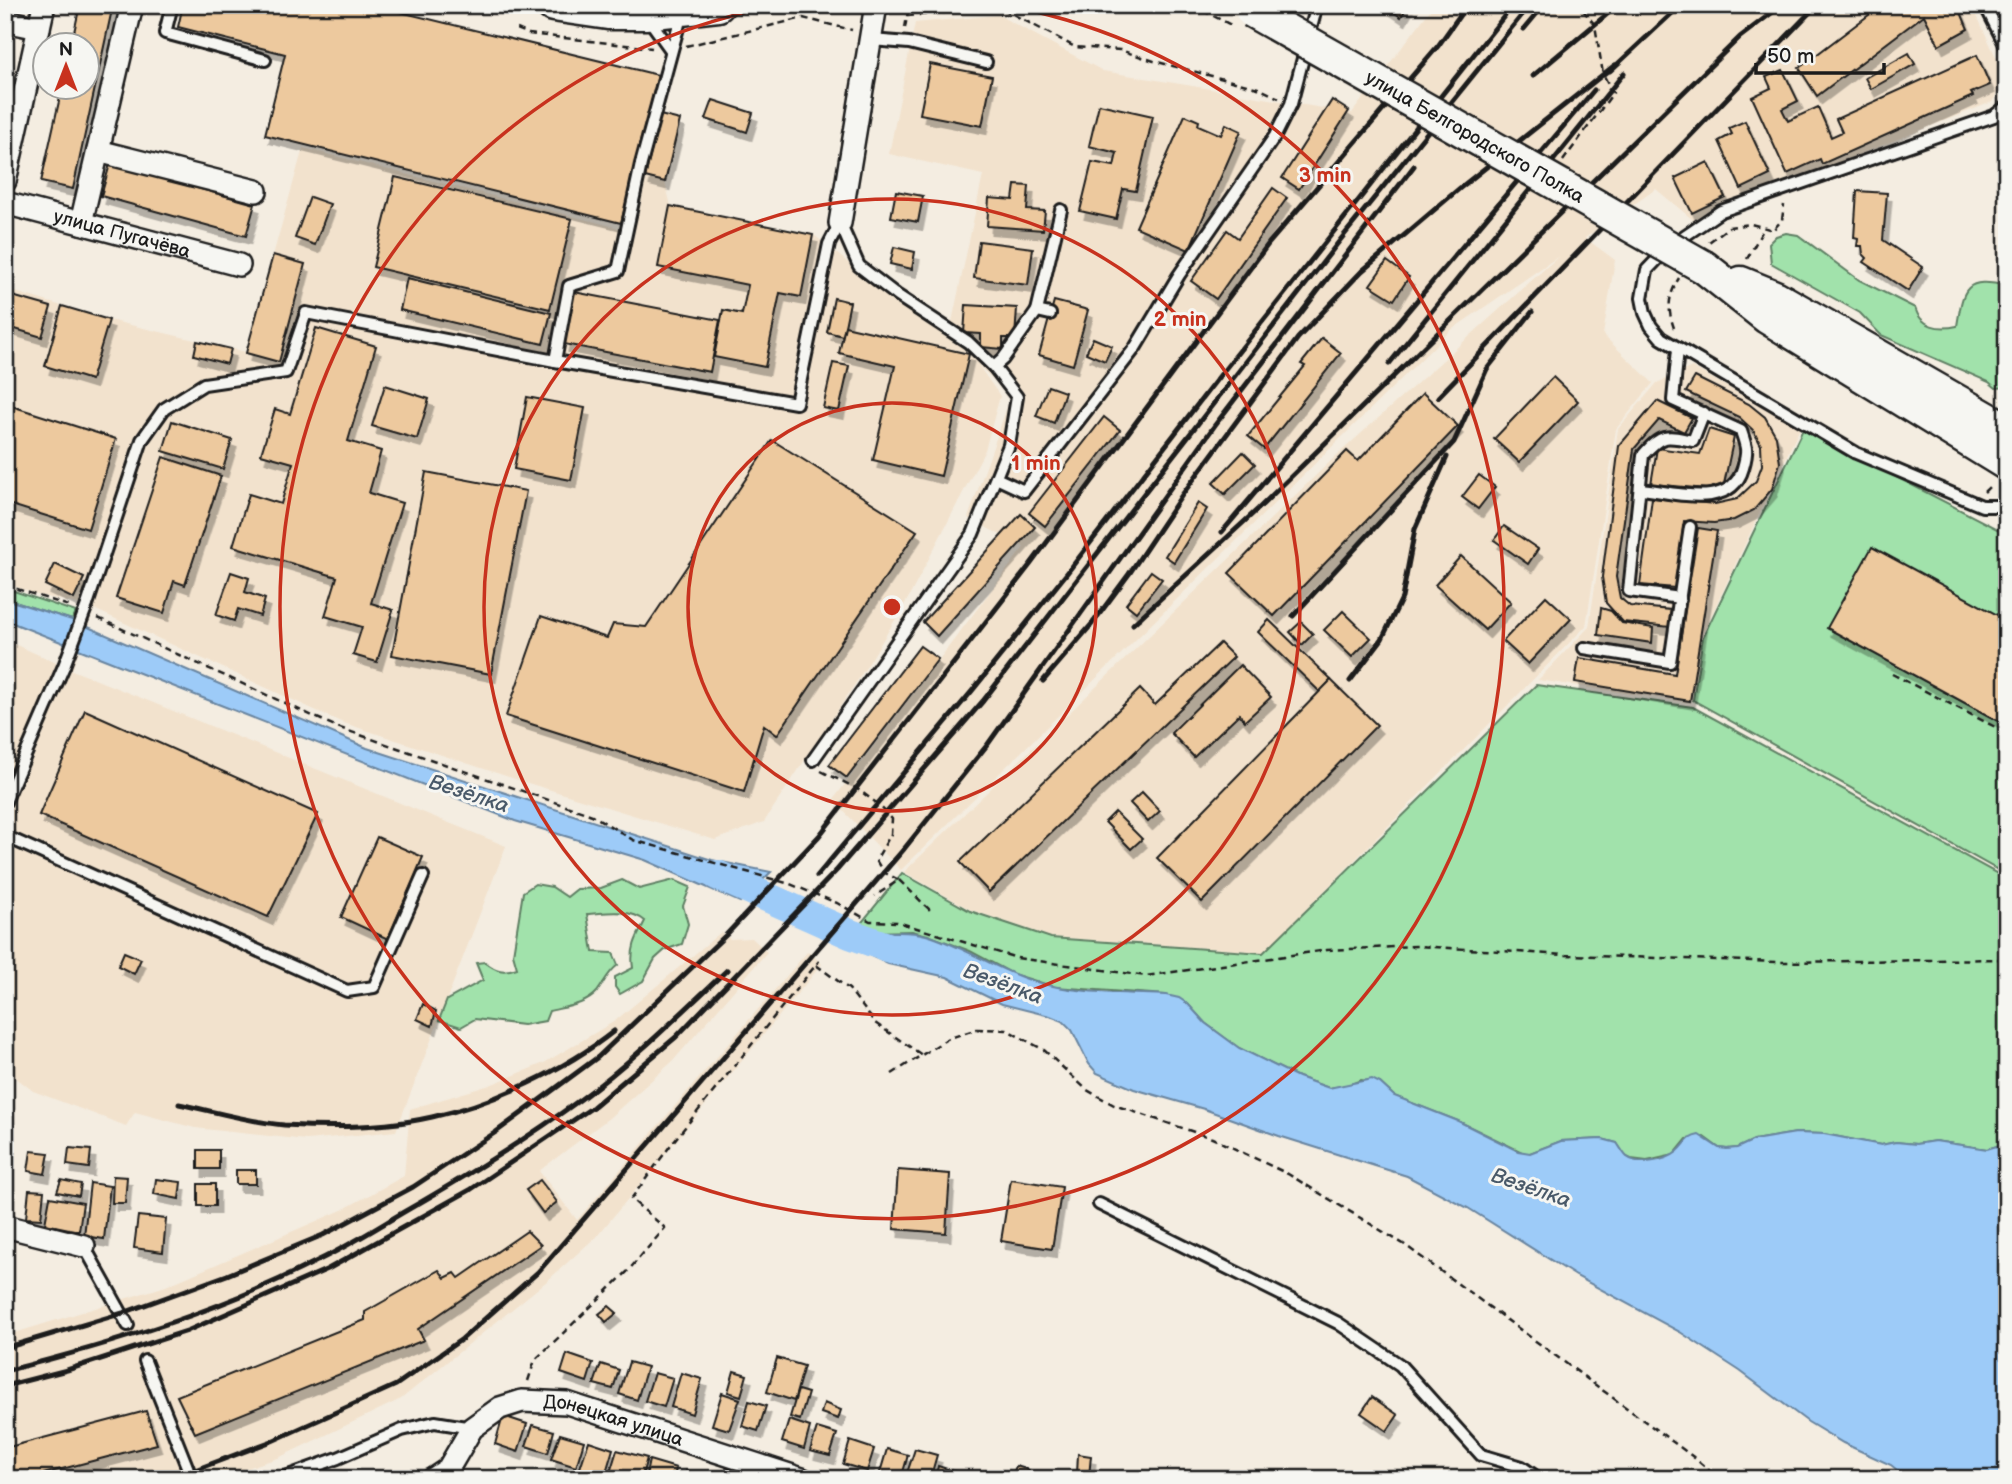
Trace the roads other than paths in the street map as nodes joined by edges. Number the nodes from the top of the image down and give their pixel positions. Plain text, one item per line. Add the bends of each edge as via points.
1 (44, 5) edge
2 (132, 5) edge
3 (172, 5) edge
4 (553, 5) edge
5 (718, 5) edge
6 (876, 5) edge
7 (1317, 5) edge
8 (1985, 5) edge
9 (683, 10) junction
10 (645, 13) junction
11 (1245, 15) edge
12 (5, 21) edge
13 (39, 28) junction
14 (871, 38) junction
15 (2007, 48) edge
16 (671, 50) junction
17 (265, 60) dead end
18 (986, 62) dead end
19 (2007, 107) edge
20 (98, 150) junction
21 (5, 181) edge
22 (256, 191) dead end
23 (5, 203) edge
24 (1062, 210) dead end
25 (81, 223) junction
26 (840, 223) junction
27 (239, 265) dead end
28 (1704, 267) junction
29 (1037, 311) junction
30 (1050, 314) dead end
31 (1678, 349) junction
32 (555, 361) junction
33 (994, 367) junction
34 (1704, 413) junction
35 (2007, 430) edge
36 (2007, 464) edge
37 (996, 478) junction
38 (1642, 489) junction
39 (2007, 502) edge
40 (1690, 527) dead end
41 (1680, 597) junction
42 (1584, 648) dead end
43 (813, 760) road end
44 (5, 802) edge
45 (5, 836) edge
46 (423, 876) dead end
47 (1099, 1204) dead end
48 (5, 1226) edge
49 (84, 1246) joint
50 (128, 1325) dead end
51 (145, 1361) dead end
52 (472, 1428) junction
53 (444, 1476) edge
54 (192, 1479) edge
55 (281, 1479) edge
56 (802, 1479) edge
57 (1539, 1479) edge

1 - 13 street
2 - 20 street
3 - 17 lane via 165,33
4 - 10 main road
5 - 9 main road
6 - 14 street
7 - 37 lane via 1291,104 1275,136 1135,348 1024,491
8 - 15 lane
9 - 10 main road
9 - 16 lane
10 - 16 lane
11 - 28 main road, улица Белгородского Полка, bridge
12 - 13 street
13 - 21 street
14 - 18 lane
14 - 26 street
16 - 32 lane via 618,271 569,286
19 - 31 lane via 1994,116 1721,211 1671,245 1647,270 1642,298 1651,326
20 - 22 street
20 - 25 street
23 - 25 street, улица Пугачёва
24 - 29 lane
25 - 27 street, улица Пугачёва
26 - 32 lane via 829,244 796,403
26 - 33 lane via 859,266 968,342
28 - 35 main road, улица Белгородского Полка via 1776,297
28 - 36 main road, улица Белгородского Полка via 1767,317
29 - 30 lane
29 - 33 lane
31 - 34 lane via 1673,400
31 - 39 lane via 1856,453 1982,506
32 - 44 lane, bridge via 306,313 286,372 204,384 164,409 142,440 64,666
33 - 37 lane via 1017,397 1009,445
34 - 38 lane via 1693,441 1670,436 1656,440 1643,455
34 - 38 lane via 1741,432 1748,450 1740,480 1726,492 1708,496
37 - 43 lane via 973,534
38 - 41 lane via 1629,591
40 - 41 lane
41 - 42 lane via 1671,662
45 - 46 lane via 347,990 373,987
47 - 57 lane via 1338,1323 1400,1365 1481,1455 1522,1467
48 - 49 street
49 - 50 lane
51 - 54 lane
52 - 53 street, Донецкая улица
52 - 55 lane via 435,1422 401,1430
52 - 56 street, Донецкая улица via 500,1408 522,1401 567,1403

